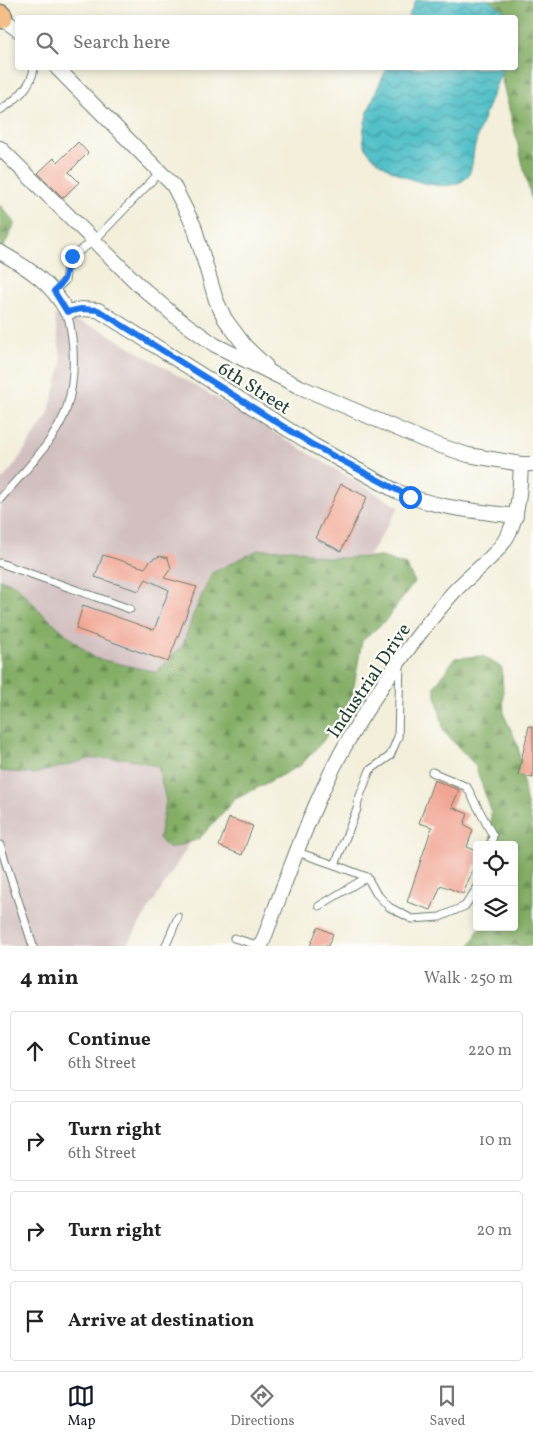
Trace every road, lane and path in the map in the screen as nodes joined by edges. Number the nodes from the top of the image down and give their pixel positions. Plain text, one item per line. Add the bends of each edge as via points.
1 (33, 70) edge
2 (59, 70) edge
3 (0, 110) edge
4 (0, 148) edge
5 (161, 170) junction
6 (94, 241) junction
7 (0, 252) edge
8 (54, 291) junction
9 (67, 312) junction
10 (276, 375) junction
11 (527, 464) edge
12 (0, 500) edge
13 (516, 516) junction
14 (0, 563) edge
15 (130, 609) dead end
16 (400, 663) junction
17 (432, 772) dead end
18 (492, 841) edge
19 (0, 845) edge
20 (297, 852) junction
21 (335, 865) junction
22 (367, 877) junction
23 (473, 894) edge
24 (319, 906) dead end
25 (178, 917) dead end
26 (234, 938) dead end
27 (166, 945) edge
28 (33, 946) edge
29 (261, 946) edge

1 - 3 lane via 24,90
2 - 5 street
4 - 6 street
5 - 6 lane
5 - 10 street via 187,209 225,319 245,346
6 - 8 lane via 72,256 65,281
6 - 10 street via 140,286 197,333
7 - 8 street via 36,274
8 - 9 street
9 - 12 lane via 73,355 67,408 38,455
9 - 13 street, 6th Street via 98,310 313,445 396,491 439,506
10 - 11 street via 435,445 468,456
11 - 13 street, Industrial Drive
13 - 16 street, Industrial Drive via 499,547 451,595
14 - 15 lane
16 - 20 street, Industrial Drive via 337,760
16 - 21 lane via 398,737 390,756 370,770
17 - 18 lane via 466,787 493,836
19 - 28 lane
20 - 21 lane
20 - 29 street, Industrial Drive
21 - 22 lane
22 - 23 lane via 389,907 412,919 440,917 465,906
22 - 24 lane
25 - 27 lane
26 - 29 lane

